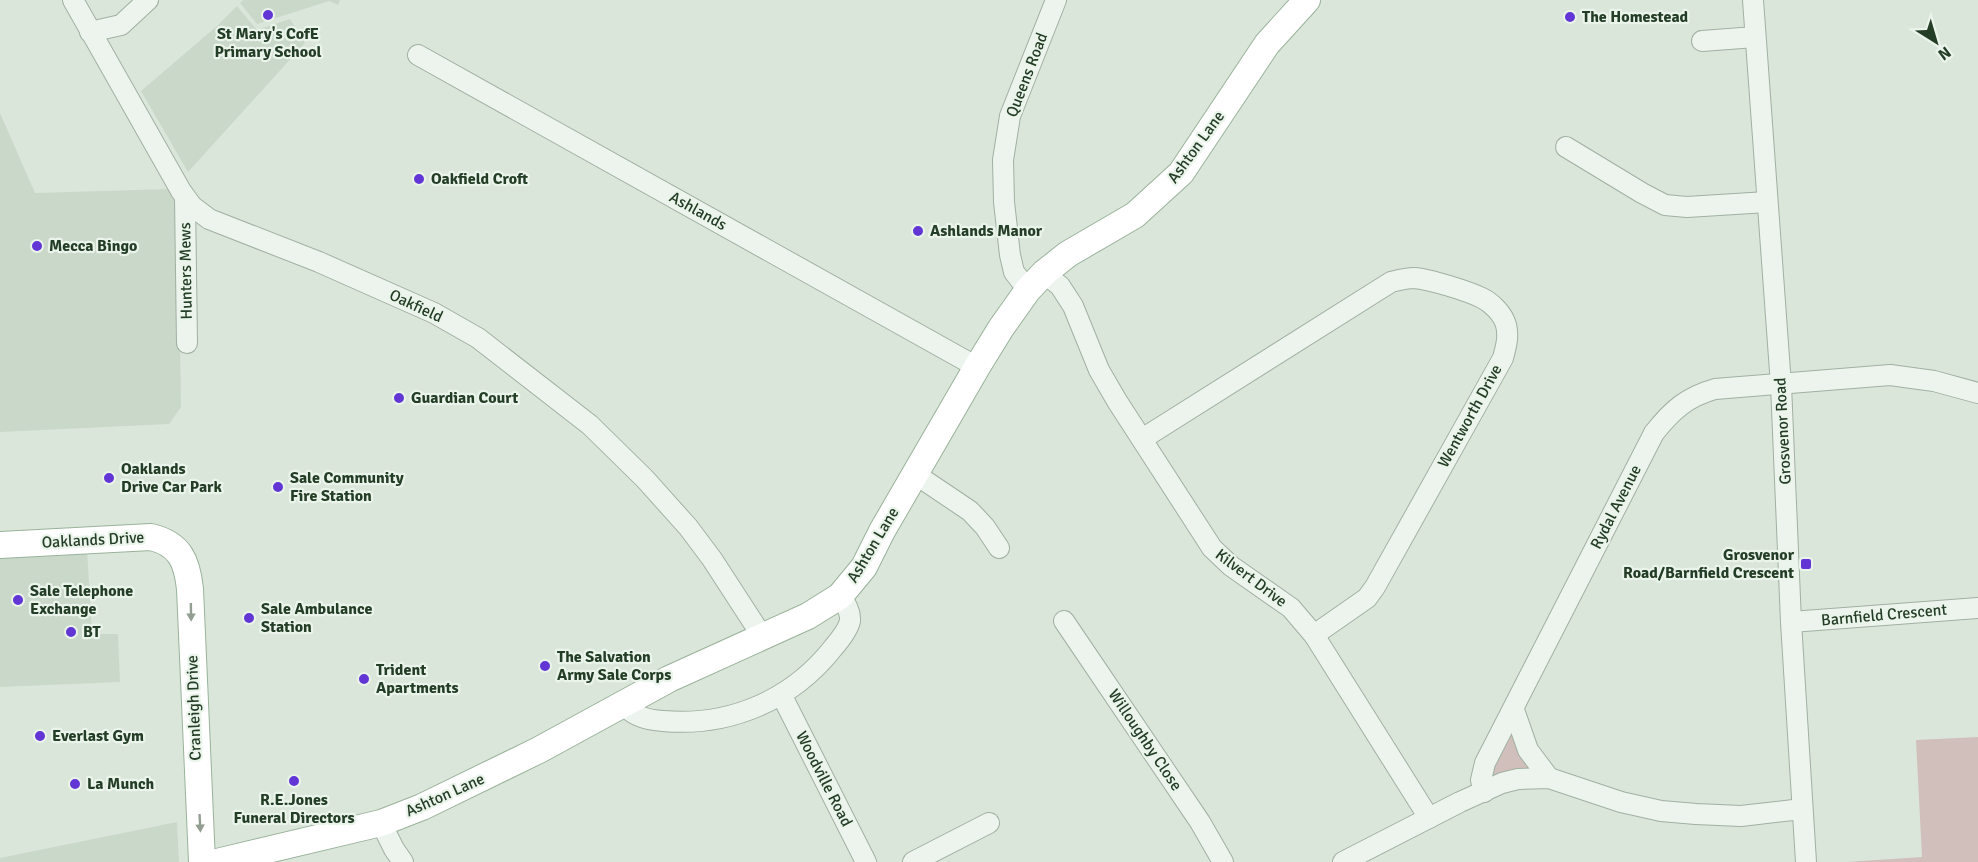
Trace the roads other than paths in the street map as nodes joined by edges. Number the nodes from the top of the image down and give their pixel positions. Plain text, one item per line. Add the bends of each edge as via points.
1 (73, 0) edge
2 (148, 0) edge
3 (1056, 0) edge
4 (1307, 0) edge
5 (1753, 0) edge
6 (90, 32) junction
7 (1755, 37) junction
8 (1701, 41) dead end
9 (418, 55) dead end
10 (1566, 147) dead end
11 (185, 198) junction
12 (1767, 202) junction
13 (1036, 282) junction
14 (187, 343) dead end
15 (977, 367) junction
16 (1781, 385) junction
17 (1978, 393) edge
18 (1142, 439) junction
19 (915, 474) junction
20 (0, 545) edge
21 (999, 548) dead end
22 (181, 555) joint
23 (840, 596) junction
24 (1978, 608) edge
25 (1064, 621) dead end
26 (1791, 622) junction
27 (1314, 635) junction
28 (762, 636) junction
29 (782, 696) junction
30 (623, 703) junction
31 (1514, 710) junction
32 (1549, 778) junction
33 (1484, 792) junction
34 (1802, 809) junction
35 (1429, 818) junction
36 (381, 823) junction
37 (989, 823) dead end
38 (1366, 857) edge
39 (202, 862) edge
40 (217, 862) edge
41 (404, 862) edge
42 (866, 862) edge
43 (912, 862) edge
44 (1222, 862) edge
45 (1343, 862) edge
46 (1806, 862) edge

1 - 6 street, Oakfield
2 - 6 street via 121,25
3 - 13 street, Queens Road via 1010,116 1003,160 1004,202 1014,272
4 - 13 main road, Ashton Lane via 1267,44 1181,173 1136,215 1068,254
5 - 7 street, Grosvenor Road
6 - 11 street, Oakfield
7 - 8 street
7 - 12 street, Grosvenor Road
9 - 15 street, Ashlands
10 - 12 street via 1665,205
11 - 14 street, Hunters Mews
11 - 28 street, Oakfield via 210,219 434,313 478,338 590,425 645,479 706,551
12 - 16 street, Grosvenor Road
13 - 15 main road, Ashton Lane
13 - 18 street, Kilvert Drive via 1060,286 1073,306 1100,370
15 - 19 main road, Ashton Lane
16 - 17 street via 1890,375
16 - 26 street, Grosvenor Road
16 - 31 street, Rydal Avenue via 1715,389 1697,394 1666,418 1654,433
18 - 27 street, Kilvert Drive via 1212,548 1291,608
18 - 27 street, Wentworth Drive via 1391,282 1416,278 1433,282 1482,298 1501,314 1507,333 1503,358 1375,587 1367,598
19 - 21 street via 970,511
19 - 23 main road, Ashton Lane via 864,567
20 - 22 main road, Oaklands Drive via 151,537 169,544
22 -> 39 main road, Cranleigh Drive via 190,589
23 - 28 main road, Ashton Lane via 808,616
23 - 29 street via 850,614 846,630 821,663
24 - 26 street, Barnfield Crescent
25 - 44 street, Willoughby Close via 1200,822
26 - 34 street, Grosvenor Road
27 - 35 street, Kilvert Drive
28 - 30 main road, Ashton Lane
29 - 30 street via 731,716 697,722 642,717 628,711
29 - 42 street, Woodville Road
30 - 36 main road, Ashton Lane via 501,770
31 - 32 street via 1528,750
31 - 33 street, Rydal Avenue via 1485,763 1481,780
32 - 33 street via 1518,779
32 - 34 street via 1661,811 1741,816
33 - 35 street
34 - 46 street, Grosvenor Road
35 - 38 street
36 - 40 main road, Ashton Lane
36 - 41 street
37 - 43 street
38 - 45 street

